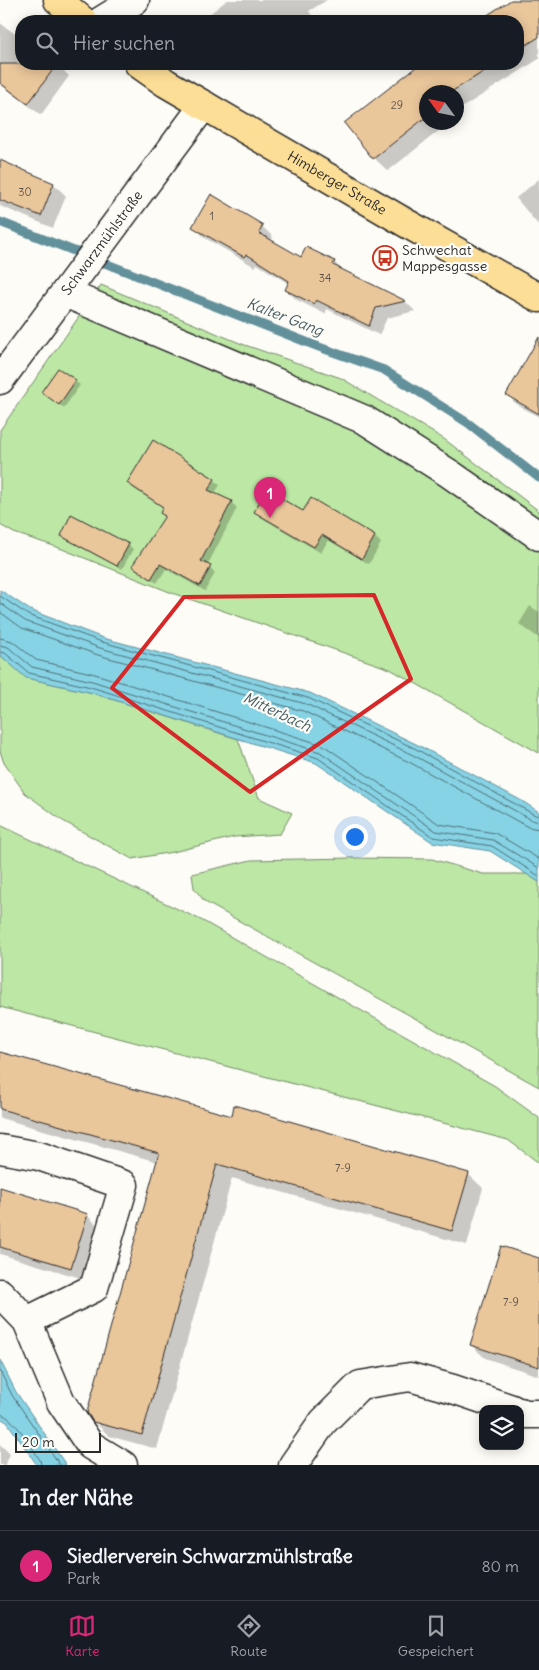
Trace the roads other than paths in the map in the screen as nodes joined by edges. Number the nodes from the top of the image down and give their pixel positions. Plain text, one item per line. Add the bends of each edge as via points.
1 (58, 0) edge
2 (135, 0) edge
3 (76, 15) edge
4 (111, 15) edge
5 (147, 70) edge
6 (204, 104) junction
7 (69, 288) junction
8 (539, 298) edge
9 (0, 380) edge
10 (539, 536) edge
11 (0, 1150) edge
12 (0, 1293) edge
13 (27, 1321) junction
14 (500, 1405) edge
15 (524, 1413) edge
16 (539, 1414) edge
17 (123, 1465) edge
18 (293, 1465) edge

1 - 3 main road
2 - 4 street
5 - 6 main road, Himberger Straße
6 - 7 street, Schwarzmühlstraße
6 - 8 main road, Himberger Straße
7 - 9 street, Schwarzmühlstraße
7 - 10 street via 366,420
11 - 13 street via 39,1156 124,1185 94,1288
12 - 13 street
13 - 17 street via 61,1402 90,1446
14 - 18 street via 410,1377 360,1386 322,1422
15 - 16 street

